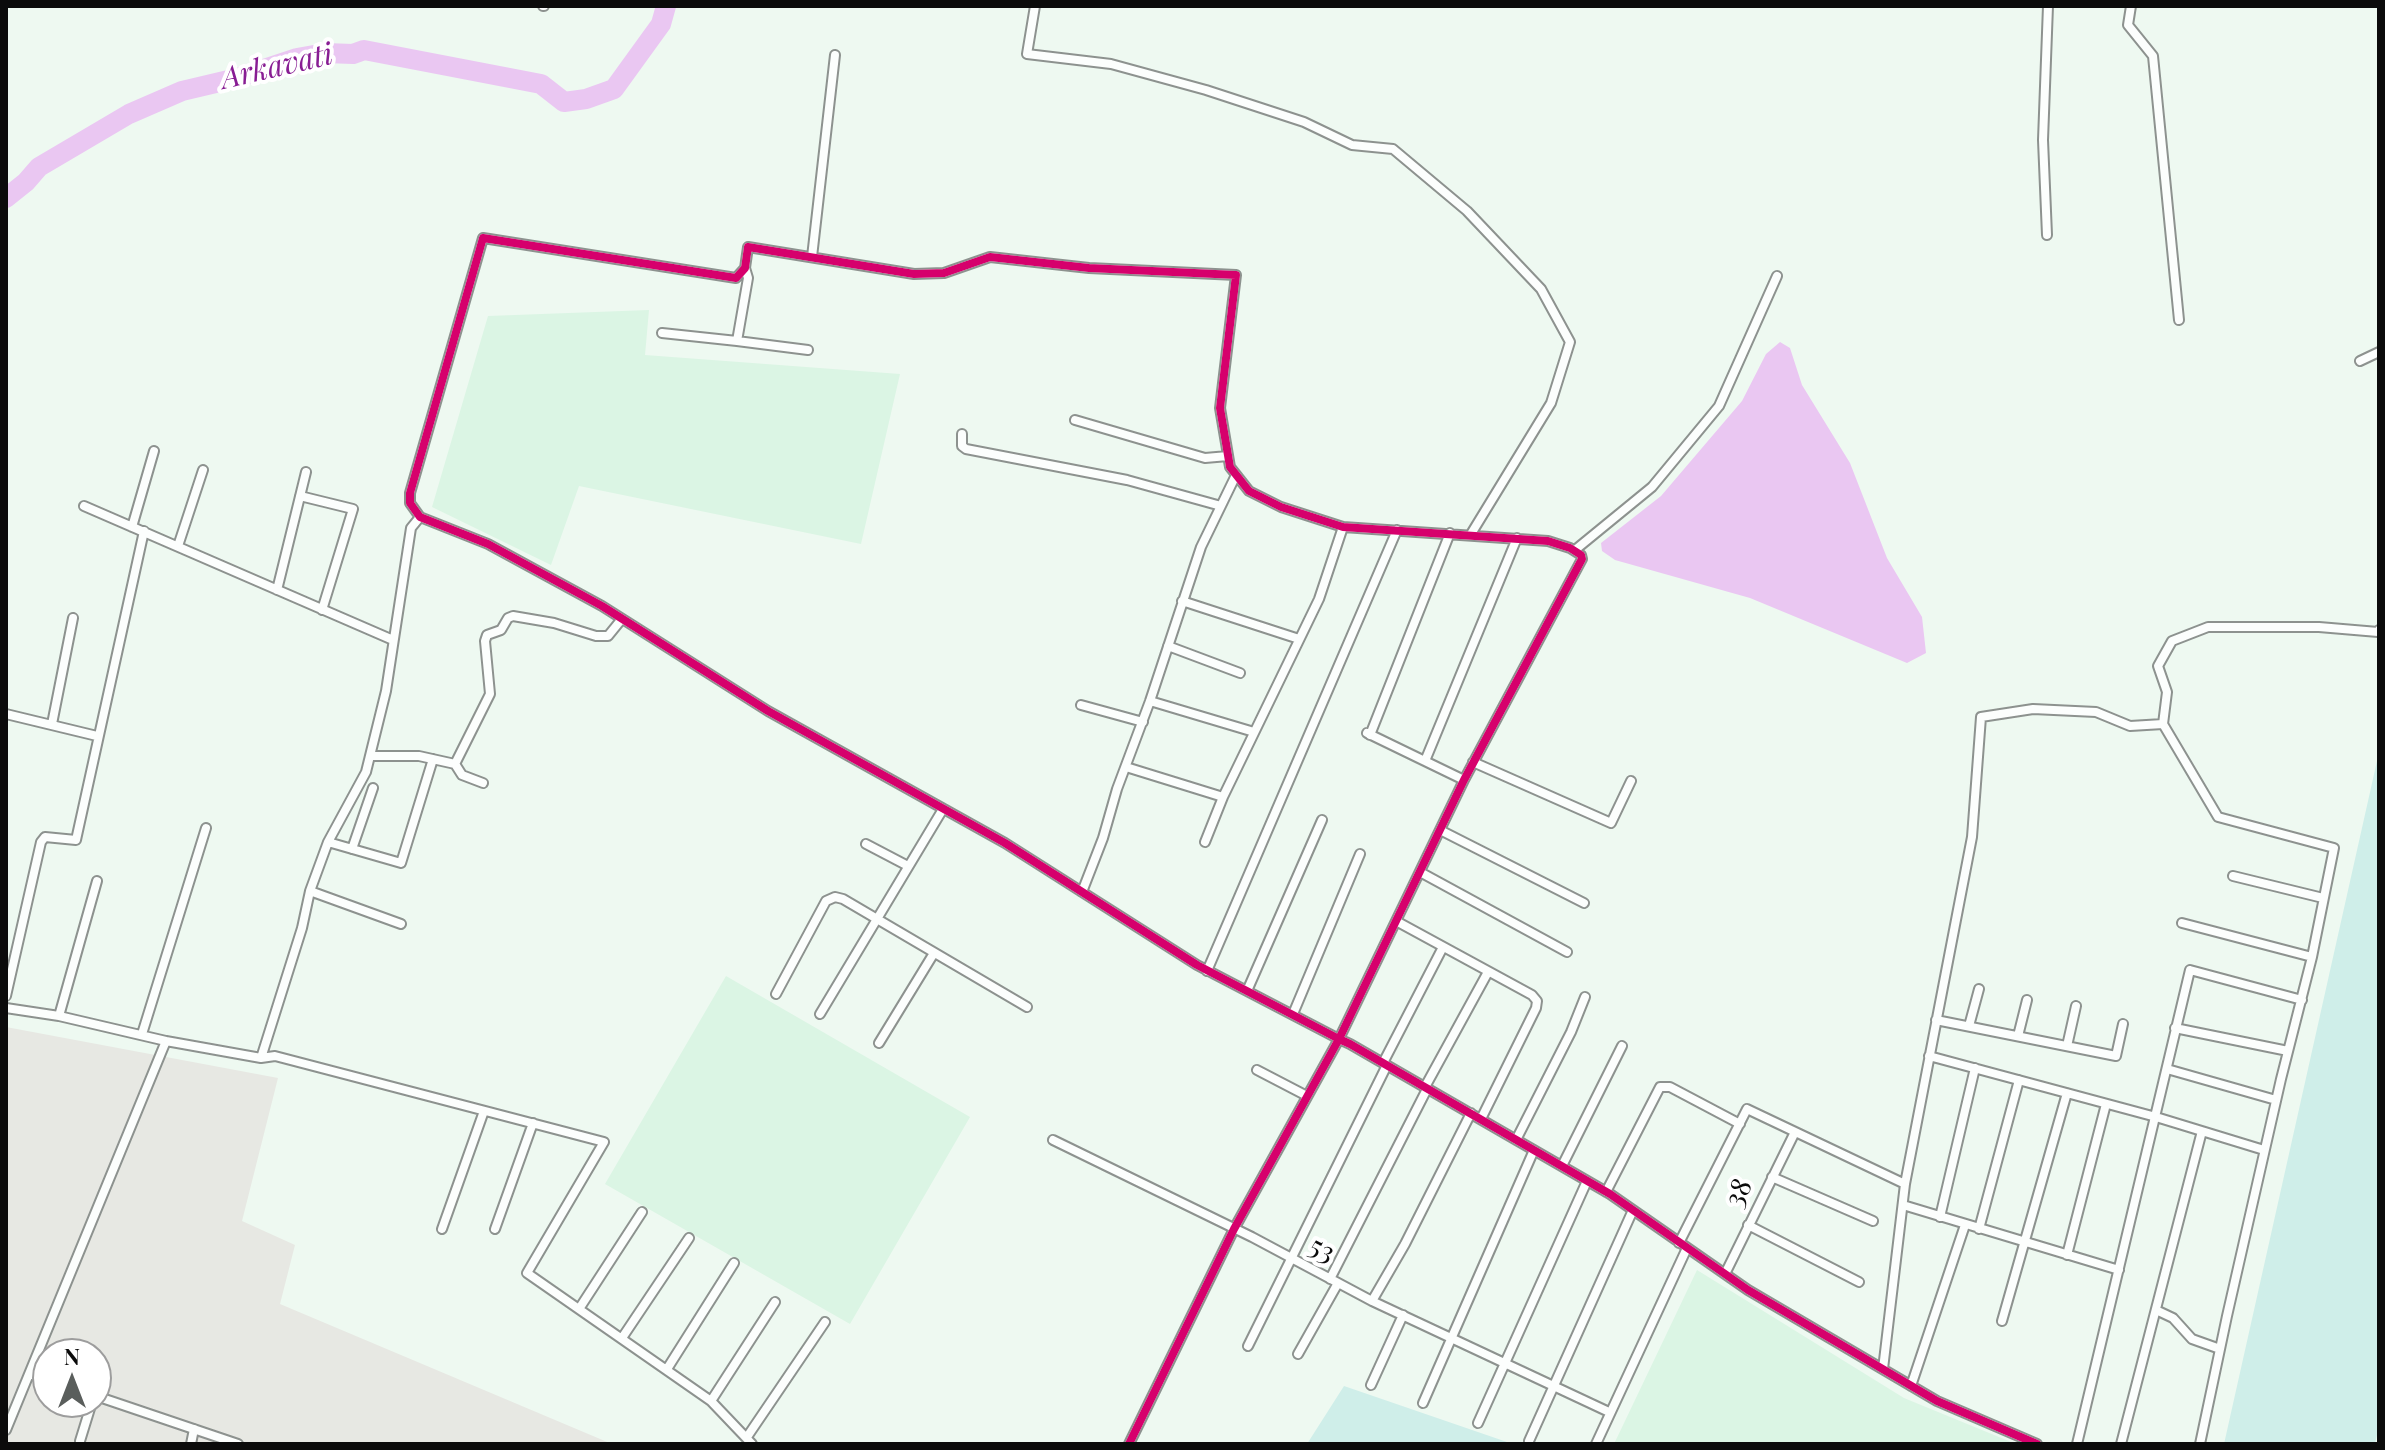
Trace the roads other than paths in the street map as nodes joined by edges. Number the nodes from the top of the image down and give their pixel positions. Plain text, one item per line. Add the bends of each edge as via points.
1 (1035, 6) edge
2 (2048, 6) edge
3 (2131, 6) edge
4 (835, 55) dead end
5 (2047, 235) dead end
6 (812, 257) junction
7 (745, 268) junction
8 (1777, 276) dead end
9 (2179, 320) dead end
10 (662, 333) dead end
11 (737, 341) junction
12 (808, 350) dead end
13 (2379, 352) edge
14 (2360, 361) dead end
15 (1075, 420) dead end
16 (962, 434) dead end
17 (154, 451) dead end
18 (1228, 456) junction
19 (203, 470) dead end
20 (306, 472) dead end
21 (1236, 475) junction
22 (300, 496) junction
23 (84, 506) dead end
24 (1221, 506) junction
25 (420, 517) junction
26 (132, 527) junction
27 (1343, 527) junction
28 (1397, 530) junction
29 (144, 531) junction
30 (1450, 533) junction
31 (1471, 534) junction
32 (1517, 538) junction
33 (178, 546) junction
34 (1575, 550) junction
35 (277, 590) junction
36 (1182, 601) junction
37 (322, 610) junction
38 (73, 618) dead end
39 (621, 620) junction
40 (2379, 630) edge
41 (1299, 639) junction
42 (393, 640) junction
43 (1168, 646) junction
44 (1240, 673) dead end
45 (1150, 701) junction
46 (1081, 705) dead end
47 (6, 714) edge
48 (1143, 722) junction
49 (52, 724) junction
50 (2163, 724) junction
51 (1254, 732) junction
52 (97, 736) junction
53 (370, 756) junction
54 (433, 759) junction
55 (1425, 761) junction
56 (1473, 762) junction
57 (455, 764) junction
58 (1126, 767) junction
59 (1464, 780) junction
60 (1631, 781) dead end
61 (483, 783) dead end
62 (373, 788) dead end
63 (1223, 797) junction
64 (943, 809) junction
65 (1322, 820) dead end
66 (206, 828) dead end
67 (1440, 830) junction
68 (328, 842) junction
69 (1205, 842) dead end
70 (866, 844) dead end
71 (352, 849) junction
72 (1360, 854) dead end
73 (908, 866) junction
74 (1420, 872) junction
75 (2233, 876) dead end
76 (97, 881) dead end
77 (310, 891) junction
78 (1082, 892) junction
79 (2323, 898) junction
80 (1584, 903) dead end
81 (877, 919) junction
82 (1396, 921) junction
83 (2182, 923) dead end
84 (401, 924) dead end
85 (1443, 947) junction
86 (1567, 952) dead end
87 (934, 953) junction
88 (2312, 957) junction
89 (1207, 971) junction
90 (1488, 972) junction
91 (1979, 989) dead end
92 (1247, 991) junction
93 (776, 994) dead end
94 (6, 996) edge
95 (1585, 997) dead end
96 (2027, 1000) dead end
97 (2302, 1000) junction
98 (2076, 1006) dead end
99 (1027, 1007) dead end
100 (6, 1008) edge
101 (820, 1014) dead end
102 (1293, 1014) junction
103 (59, 1016) junction
104 (1936, 1020) junction
105 (2123, 1024) dead end
106 (1969, 1026) junction
107 (2175, 1028) junction
108 (142, 1034) junction
109 (2018, 1036) junction
110 (1339, 1039) junction
111 (166, 1041) junction
112 (879, 1043) dead end
113 (1622, 1046) dead end
114 (2067, 1046) junction
115 (2288, 1051) junction
116 (1929, 1056) junction
117 (261, 1058) junction
118 (1385, 1064) junction
119 (1975, 1068) junction
120 (2167, 1069) junction
121 (1257, 1070) dead end
122 (2019, 1080) junction
123 (1426, 1088) junction
124 (2067, 1093) junction
125 (1307, 1096) junction
126 (2276, 1100) junction
127 (2106, 1104) junction
128 (484, 1111) junction
129 (1471, 1113) junction
130 (2156, 1117) junction
131 (1481, 1119) junction
132 (533, 1123) junction
133 (1740, 1124) junction
134 (2202, 1131) junction
135 (1795, 1132) junction
136 (1053, 1140) dead end
137 (1516, 1140) junction
138 (1534, 1150) junction
139 (2264, 1150) junction
140 (1562, 1166) junction
141 (1772, 1177) junction
142 (1587, 1181) junction
143 (1905, 1184) junction
144 (1606, 1192) junction
145 (1903, 1205) junction
146 (1633, 1210) junction
147 (642, 1212) dead end
148 (1940, 1217) junction
149 (1873, 1221) dead end
150 (1748, 1225) junction
151 (1965, 1225) junction
152 (442, 1229) dead end
153 (495, 1229) dead end
154 (1234, 1229) junction
155 (1979, 1229) junction
156 (689, 1238) dead end
157 (2024, 1243) junction
158 (1683, 1245) junction
159 (2067, 1255) junction
160 (1291, 1258) junction
161 (734, 1263) dead end
162 (2119, 1270) junction
163 (1725, 1274) junction
164 (1334, 1281) junction
165 (1859, 1282) dead end
166 (1372, 1301) junction
167 (775, 1302) dead end
168 (579, 1309) junction
169 (2156, 1310) junction
170 (1403, 1315) junction
171 (2002, 1321) dead end
172 (825, 1322) dead end
173 (622, 1338) junction
174 (1452, 1339) junction
175 (1248, 1346) dead end
176 (2220, 1349) junction
177 (1298, 1354) dead end
178 (1504, 1363) junction
179 (667, 1369) junction
180 (1883, 1369) junction
181 (29, 1374) junction
182 (32, 1375) edge
183 (1371, 1385) dead end
184 (1553, 1386) junction
185 (1911, 1386) junction
186 (112, 1401) edge
187 (711, 1401) junction
188 (1423, 1403) dead end
189 (1609, 1412) junction
190 (87, 1418) edge
191 (1478, 1423) dead end
192 (194, 1429) junction
193 (6, 1430) edge
194 (80, 1441) dead end
195 (750, 1441) edge
196 (1529, 1441) dead end
197 (191, 1444) edge
198 (238, 1444) edge
199 (1129, 1444) edge
200 (1596, 1444) edge
201 (2037, 1444) edge
202 (2077, 1444) edge
203 (2121, 1444) edge
204 (2200, 1444) edge

1 - 31 street via 1027,54 1111,64 1304,122 1352,145 1393,149 1467,211 1541,289 1570,342 1551,403
2 - 5 street via 2043,140
3 - 9 street via 2128,25 2153,56
4 - 6 street
6 - 7 street via 748,247
6 - 18 street via 914,274 944,273 990,257 1236,275 1220,408
7 - 11 street via 748,278
7 - 25 street via 736,278 483,238 410,493
8 - 34 street via 1719,406 1652,487
10 - 11 street
11 - 12 street
13 - 14 street
15 - 18 street via 1205,458
16 - 24 street via 966,449 1127,480
17 - 26 street
18 - 21 street
19 - 33 street
20 - 22 street
21 - 24 street
21 - 27 street via 1249,491 1281,507
22 - 35 street
22 - 37 street via 353,509
23 - 26 street
24 - 36 street
25 - 39 street via 488,544
25 - 42 street via 411,528
26 - 29 street
27 - 28 street
27 - 41 street
28 - 30 street
28 - 89 street
29 - 33 street
29 - 52 street
30 - 31 street
30 - 55 street via 1368,734
31 - 32 street
32 - 34 street
32 - 55 street
33 - 35 street
34 - 56 street via 1582,559
35 - 37 street
36 - 41 street
36 - 43 street
37 - 42 street
38 - 49 street
39 - 57 street via 608,636 596,636 513,616 501,630 487,635 490,694
39 - 64 street via 768,711
40 - 50 street via 2208,627 2172,641 2158,666 2167,692
41 - 51 street
42 - 53 street
43 - 44 street
43 - 45 street
45 - 48 street
45 - 51 street
46 - 48 street
47 - 49 street
48 - 58 street
49 - 52 street
50 - 79 street via 2218,817 2334,848
50 - 104 street via 2130,726 2096,712 2033,709 1981,717 1972,837
51 - 63 street
52 - 94 street via 76,840 45,837 41,842
53 - 54 street
53 - 68 street
54 - 57 street
54 - 71 street via 401,863
55 - 59 street
56 - 59 street
56 - 60 street via 1611,823
57 - 61 street via 462,775
58 - 63 street
58 - 78 street
59 - 67 street
62 - 71 street
63 - 69 street
64 - 73 street
64 - 78 street
65 - 92 street
66 - 108 street
67 - 74 street
67 - 80 street
68 - 71 street
68 - 77 street
70 - 73 street
72 - 102 street
73 - 81 street
74 - 82 street
74 - 86 street
75 - 79 street
76 - 103 street
77 - 84 street
77 - 117 street
78 - 89 street
79 - 88 street
81 - 87 street
81 - 93 street via 843,899 826,901
81 - 101 street
82 - 85 street
82 - 110 street
83 - 88 street
85 - 90 street
85 - 118 street
87 - 99 street
87 - 112 street
88 - 97 street
89 - 92 street
90 - 123 street
90 - 131 street via 1537,1001
91 - 106 street
92 - 102 street
95 - 137 street
96 - 109 street
97 - 107 street via 2190,970
97 - 115 street
98 - 114 street
100 - 103 street
102 - 110 street
103 - 108 street
104 - 106 street
104 - 116 street
105 - 114 street via 2116,1056
106 - 109 street
107 - 115 street
107 - 120 street
108 - 111 street
109 - 114 street
110 - 118 street
110 - 125 street
111 - 117 street
111 - 181 street
113 - 140 street
115 - 126 street
116 - 119 street
116 - 143 street
117 - 128 street via 275,1056
118 - 123 street
118 - 160 street
119 - 122 street
119 - 148 street
120 - 126 street
120 - 130 street
121 - 125 street
122 - 124 street
122 - 155 street
123 - 129 street
123 - 164 street
124 - 127 street
124 - 157 street
125 - 154 street
126 - 139 street
127 - 130 street
127 - 159 street
128 - 132 street
128 - 152 street
129 - 131 street
129 - 166 street
130 - 134 street
130 - 162 street
131 - 137 street
132 - 153 street
132 - 168 street via 604,1142 527,1273
133 - 135 street via 1747,1109
133 - 144 street via 1670,1087 1660,1087
133 - 158 street
134 - 139 street
134 - 169 street
135 - 141 street, 38
135 - 143 street
136 - 154 street, 53
137 - 138 street
138 - 140 street
138 - 174 street
139 - 176 street
140 - 142 street
141 - 149 street
141 - 150 street, 38
142 - 144 street
142 - 178 street
143 - 145 street
144 - 146 street
145 - 148 street
145 - 180 street
146 - 158 street
146 - 184 street
147 - 168 street
148 - 151 street
150 - 163 street, 38
150 - 165 street
151 - 155 street
151 - 185 street
154 - 160 street, 53
154 - 199 street
155 - 157 street
156 - 173 street
157 - 159 street
157 - 171 street
158 - 163 street
158 - 189 street
159 - 162 street
160 - 164 street, 53
160 - 175 street
161 - 179 street
162 - 202 street
163 - 180 street
164 - 166 street, 53
164 - 177 street
166 - 170 street, 53
167 - 187 street
168 - 173 street
169 - 176 street via 2173,1318 2192,1339
169 - 203 street
170 - 174 street, 53
170 - 183 street
172 - 195 street
173 - 179 street
174 - 178 street, 53
174 - 188 street
176 - 204 street
178 - 184 street, 53
178 - 191 street
179 - 187 street
180 - 185 street
181 - 182 street
181 - 193 street
184 - 189 street, 53
184 - 196 street
185 - 201 street
186 - 192 street
187 - 195 street
189 - 200 street
190 - 194 street
192 - 197 street
192 - 198 street

